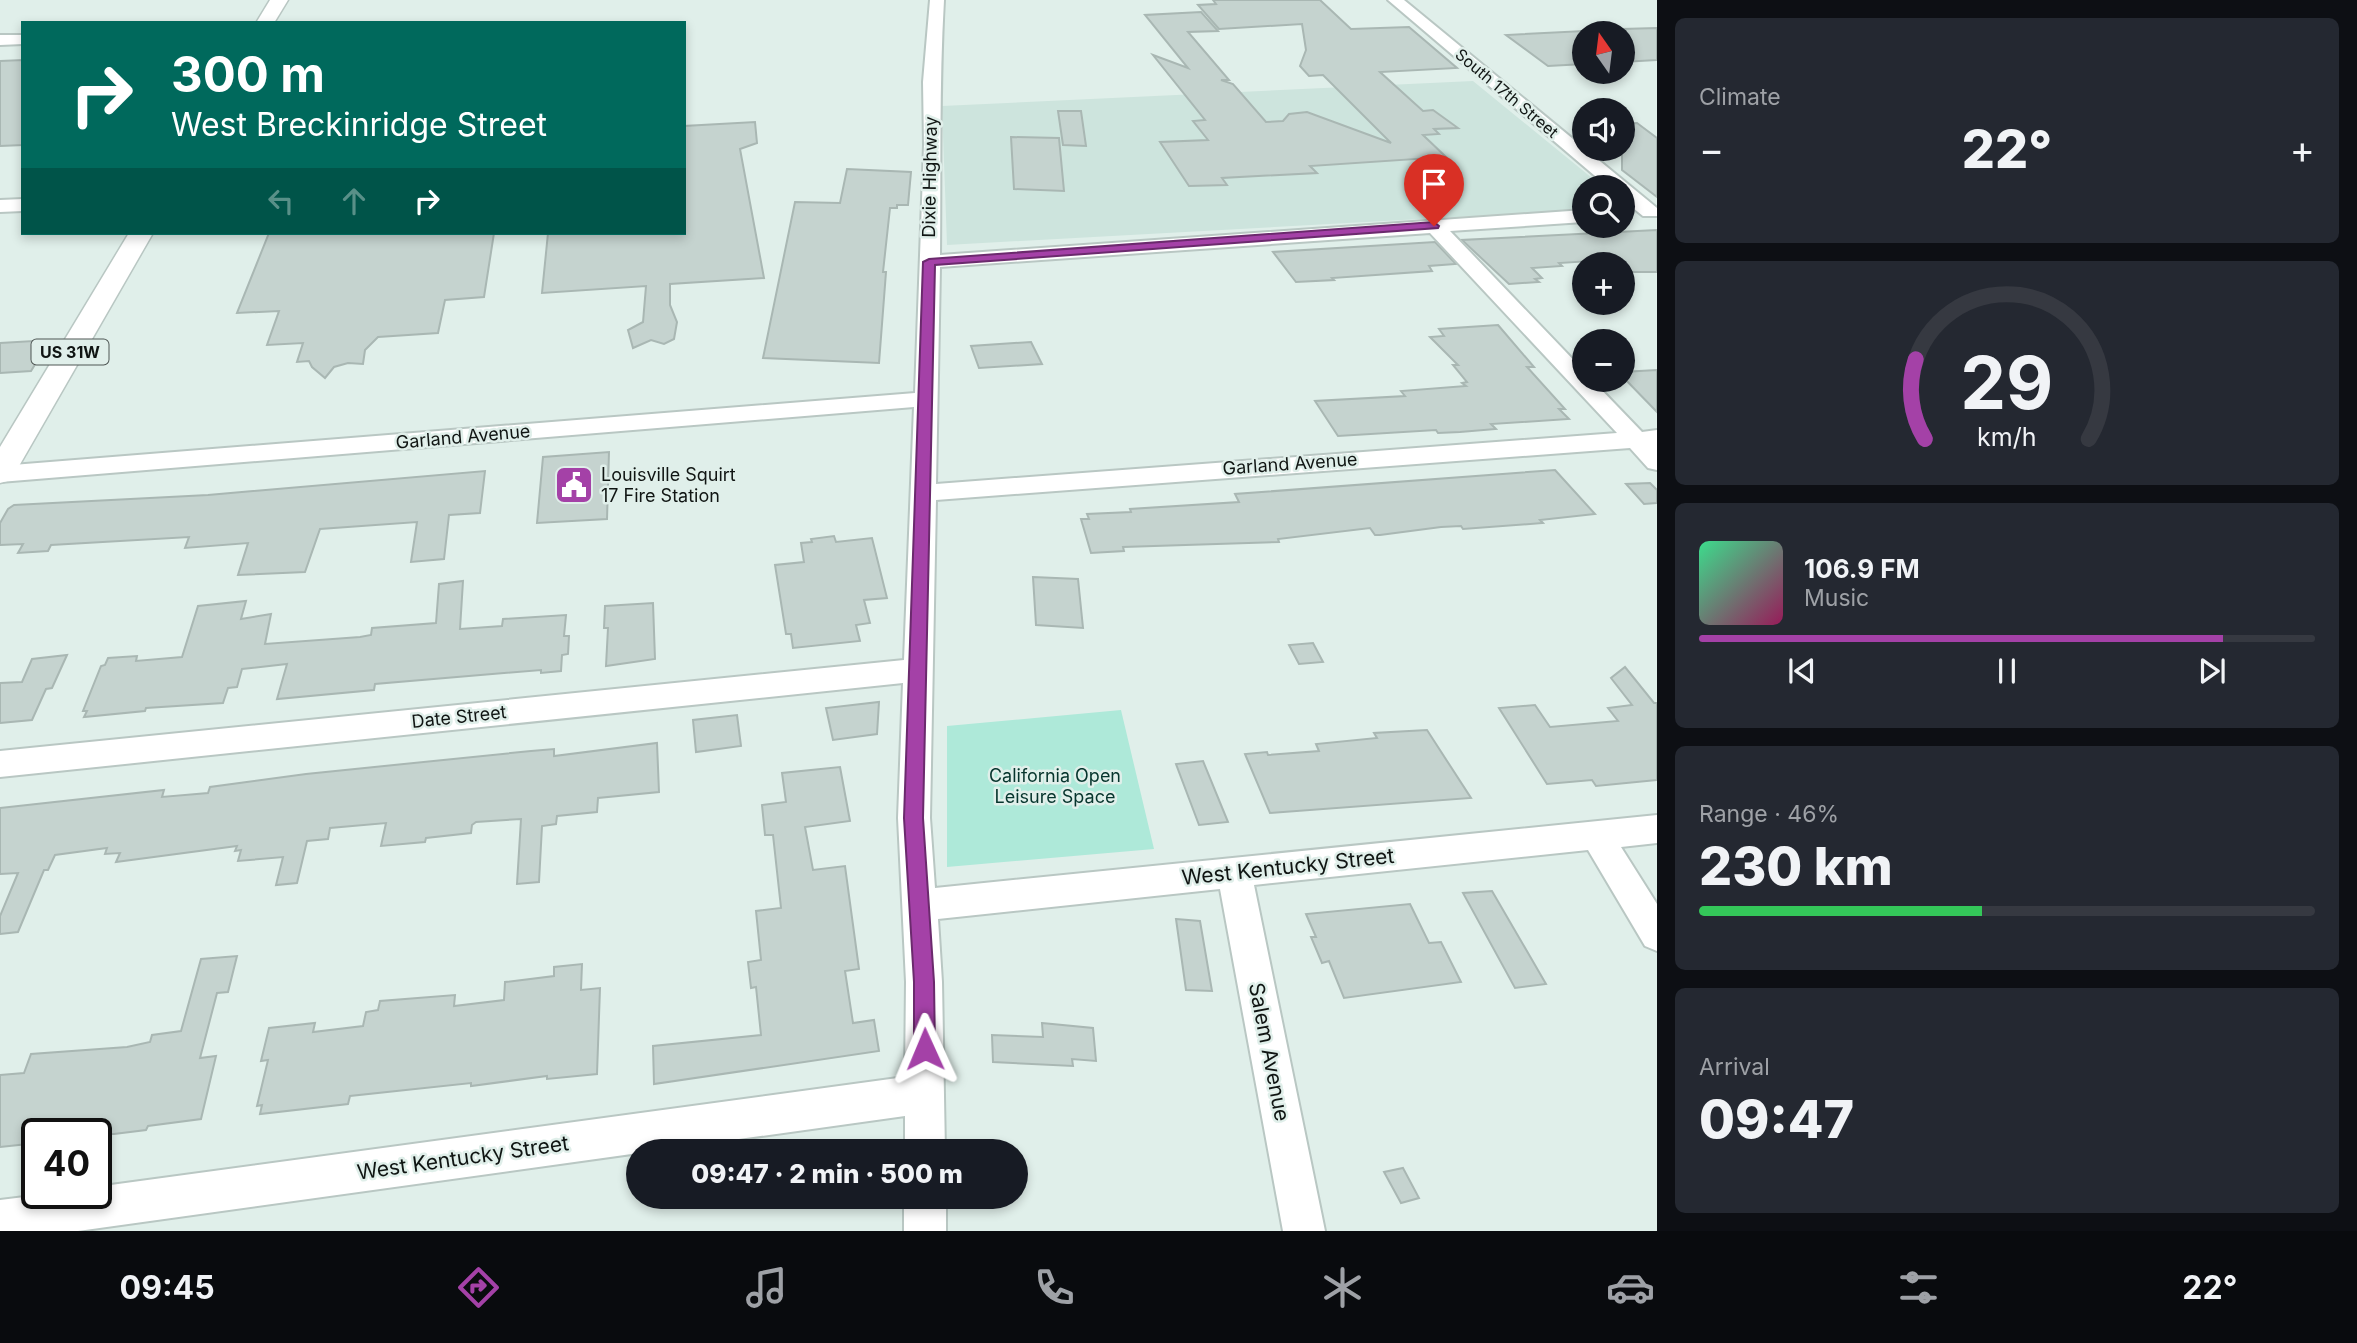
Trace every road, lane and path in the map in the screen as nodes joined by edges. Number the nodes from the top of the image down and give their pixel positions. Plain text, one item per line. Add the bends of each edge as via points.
1 (279, 0) edge
2 (937, 0) edge
3 (1395, 0) edge
4 (266, 21) edge
5 (0, 40) edge
6 (21, 40) edge
7 (1604, 175) edge
8 (1635, 199) edge
9 (21, 205) edge
10 (0, 206) edge
11 (1654, 212) edge
12 (1635, 213) edge
13 (1572, 217) edge
14 (1434, 226) junction
15 (140, 235) edge
16 (929, 262) junction
17 (926, 399) junction
18 (1646, 439) edge
19 (1657, 462) edge
20 (0, 473) edge
21 (923, 493) junction
22 (918, 670) junction
23 (0, 764) edge
24 (1657, 829) edge
25 (1596, 835) junction
26 (1234, 872) junction
27 (919, 905) junction
28 (1657, 935) edge
29 (925, 1094) junction
30 (925, 1139) edge
31 (925, 1209) edge
32 (0, 1221) edge
33 (925, 1231) edge
34 (1304, 1231) edge

1 - 4 main road
2 - 16 street, Dixie Highway
3 - 7 street, South 17th Street
5 - 6 street
8 - 11 street, South 17th Street
9 - 10 street
11 - 12 street
13 - 14 street
14 - 16 street
14 - 18 street
15 - 20 main road, US 31W
16 - 17 street, Dixie Highway
17 - 20 street, Garland Avenue
17 - 21 street, Dixie Highway
18 - 19 street
18 - 21 street, Garland Avenue
21 - 22 street, Dixie Highway
22 - 23 street, Date Street
22 - 27 street, Dixie Highway via 914,818
24 - 25 street, West Kentucky Street
25 - 26 street, West Kentucky Street
25 - 28 street
26 - 27 street, West Kentucky Street
26 - 34 street, Salem Avenue
27 - 29 street, Dixie Highway
29 - 30 street, Dixie Highway
29 - 32 street, West Kentucky Street
31 - 33 street

